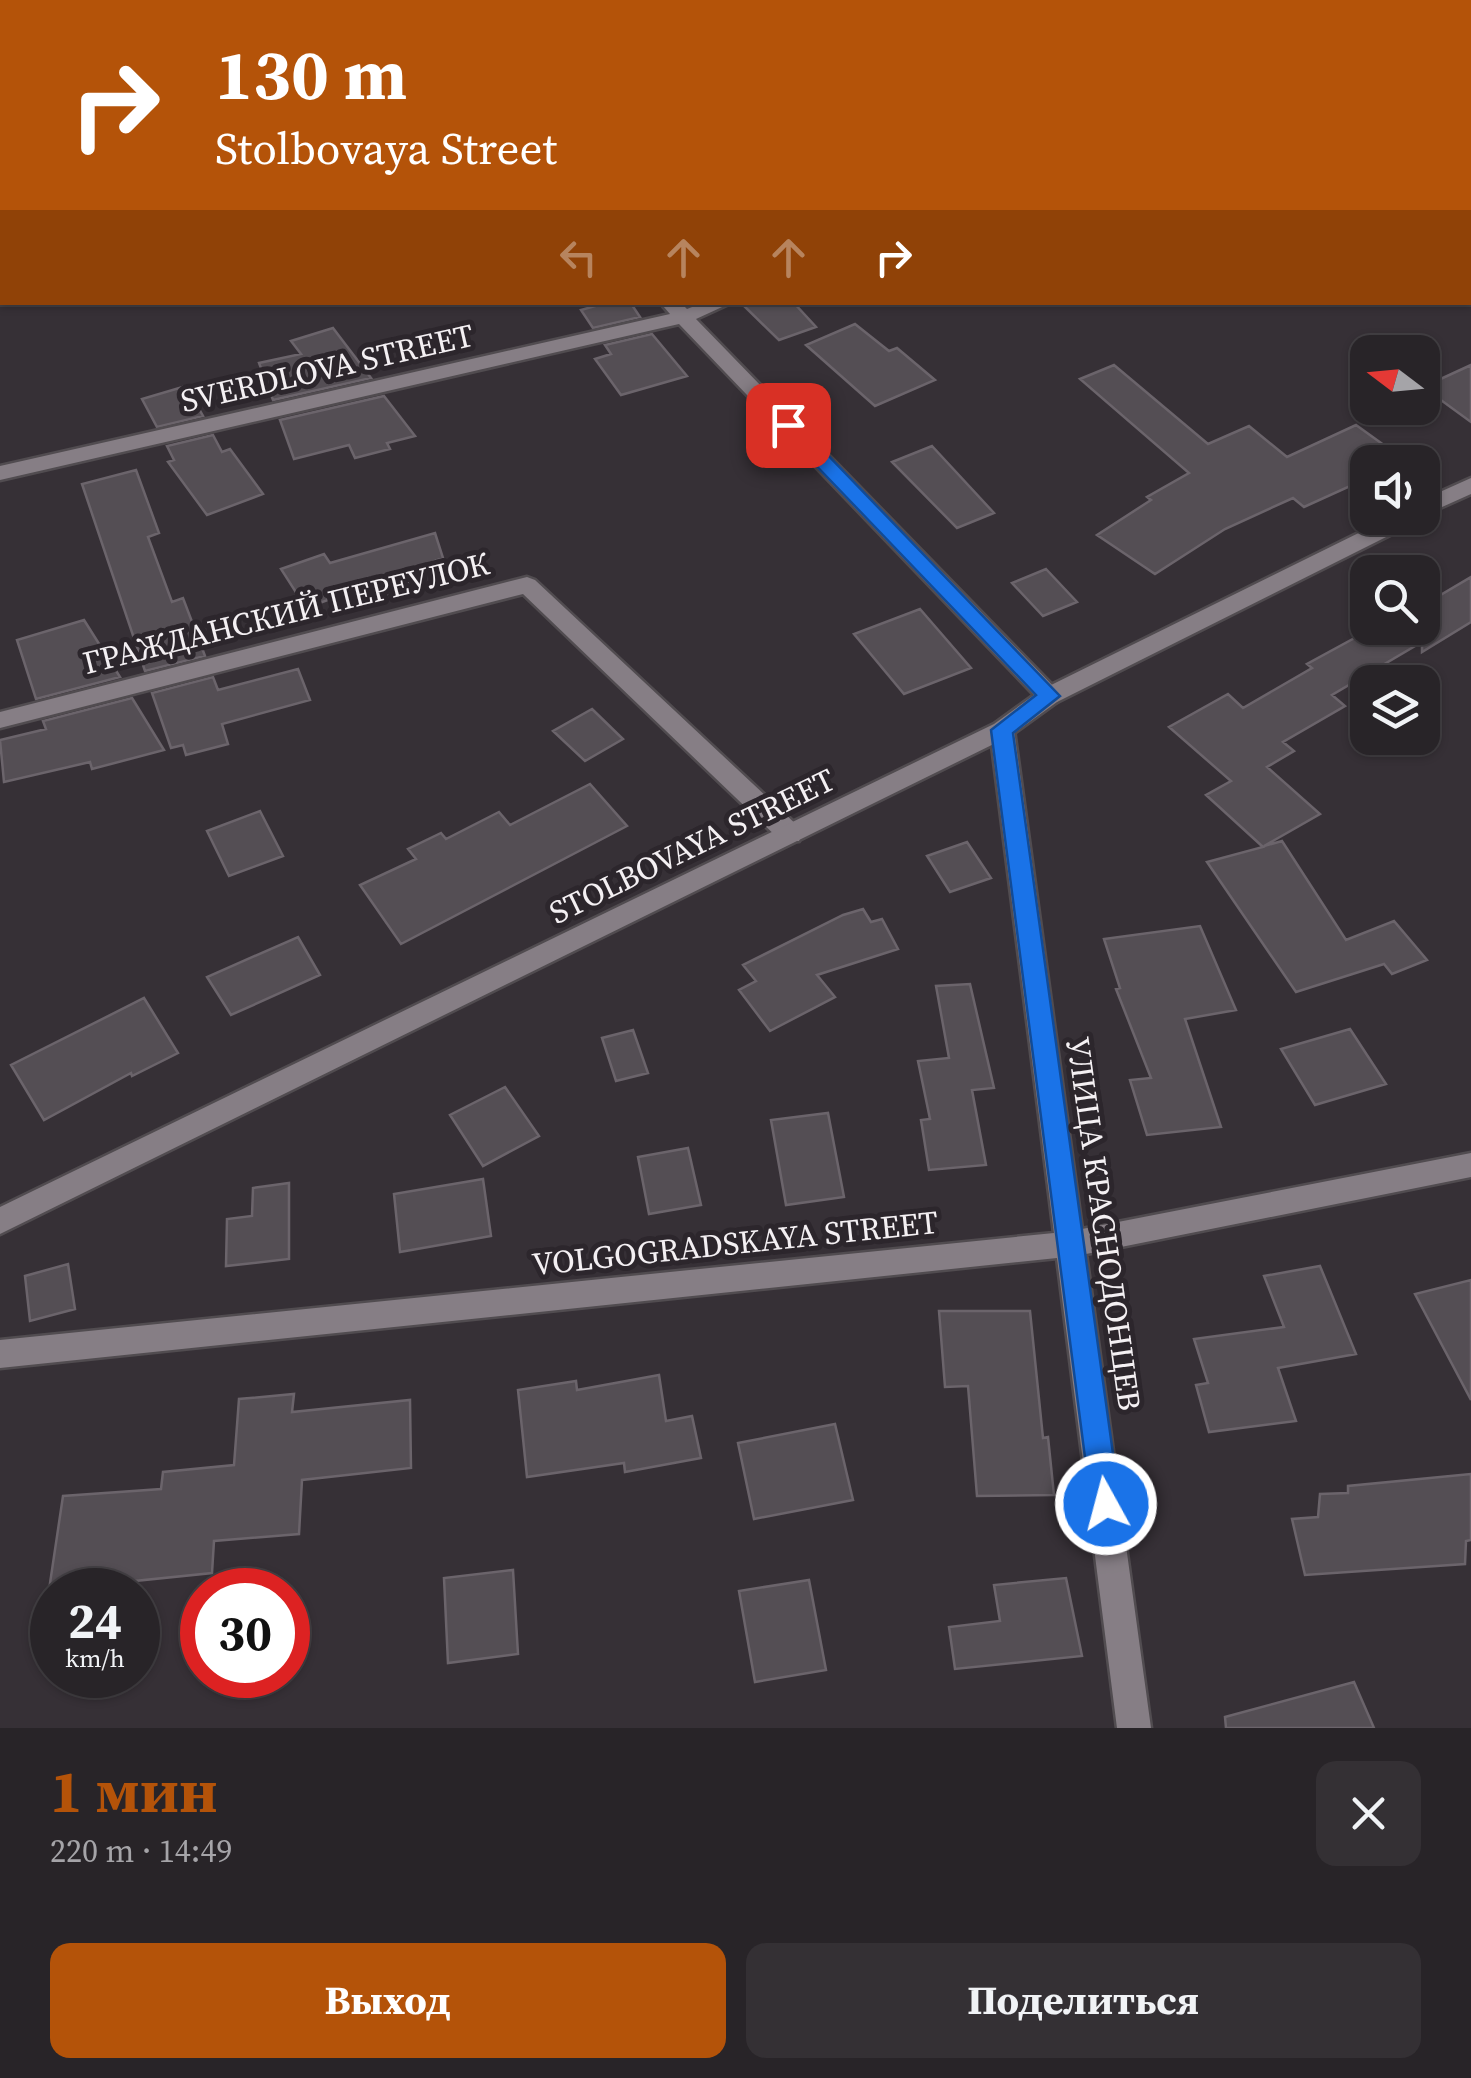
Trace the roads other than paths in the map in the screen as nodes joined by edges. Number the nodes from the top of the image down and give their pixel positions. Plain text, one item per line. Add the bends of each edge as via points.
1 (706, 305) edge
2 (676, 310) edge
3 (0, 473) edge
4 (1471, 485) edge
5 (1440, 500) edge
6 (1372, 535) edge
7 (1050, 696) junction
8 (0, 720) edge
9 (1002, 730) junction
10 (790, 834) junction
11 (1471, 1164) edge
12 (0, 1222) edge
13 (1072, 1244) junction
14 (0, 1354) edge
15 (1134, 1728) edge

1 - 2 street, SVERDLOVA STREET
2 - 3 street, SVERDLOVA STREET
2 - 7 street
4 - 5 street
6 - 7 street, STOLBOVAYA STREET
7 - 9 street, STOLBOVAYA STREET
8 - 10 street, ГРАЖДАНСКИЙ ПЕРЕУЛОК via 528,584
9 - 10 street, STOLBOVAYA STREET
9 - 13 street, УЛИЦА КРАСНОДОНЦЕВ
10 - 12 street, STOLBOVAYA STREET
11 - 13 street, VOLGOGRADSKAYA STREET
13 - 14 street, VOLGOGRADSKAYA STREET
13 - 15 street, УЛИЦА КРАСНОДОНЦЕВ

